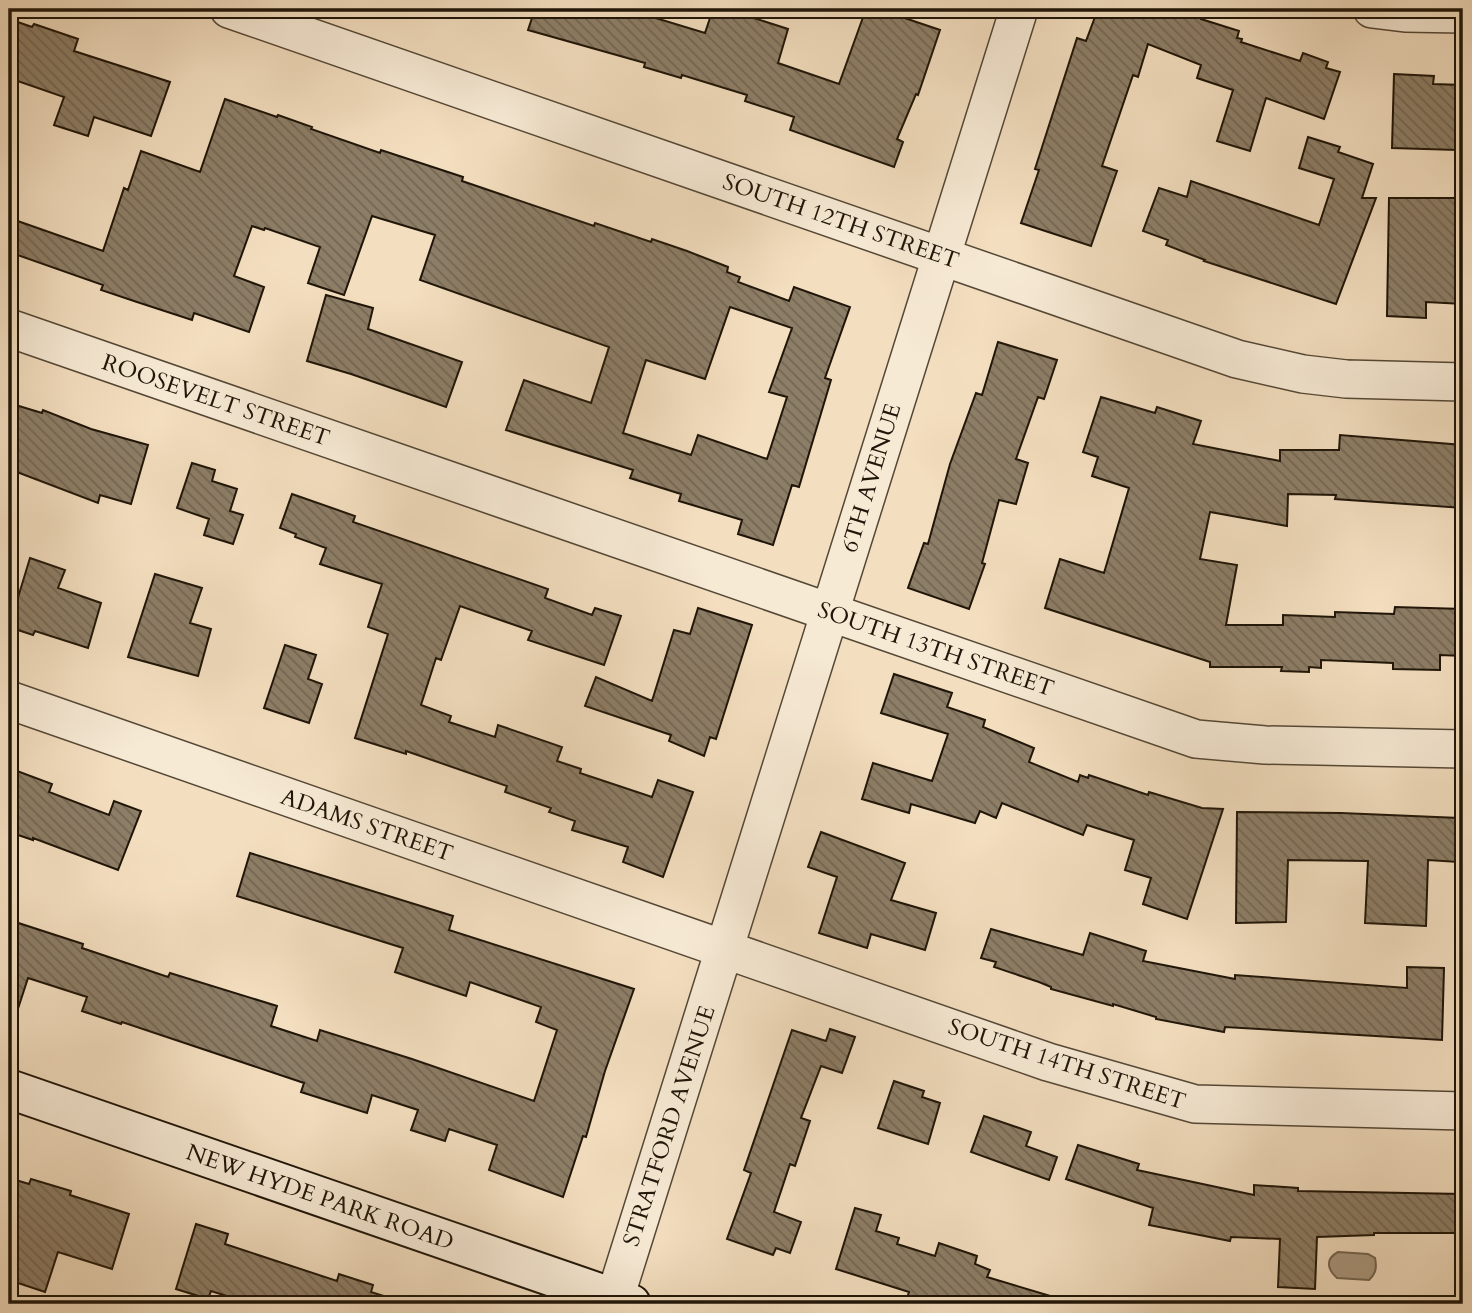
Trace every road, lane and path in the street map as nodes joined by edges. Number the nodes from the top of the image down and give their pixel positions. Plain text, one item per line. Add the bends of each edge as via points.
1 (229, 9) edge
2 (1019, 9) edge
3 (1372, 9) edge
4 (1463, 14) edge
5 (940, 255) junction
6 (9, 328) edge
7 (1463, 382) edge
8 (424, 472) joint
9 (829, 613) junction
10 (9, 701) edge
11 (1463, 749) edge
12 (725, 948) junction
13 (9, 1089) edge
14 (1463, 1111) edge
15 (620, 1302) edge

1 - 5 street, SOUTH 12TH STREET
2 - 5 street, 6TH AVENUE
3 - 4 street
5 - 7 street, SOUTH 12TH STREET via 1237,359 1346,379
5 - 9 street, 6TH AVENUE
6 - 8 street, ROOSEVELT STREET
8 - 9 street, SOUTH 13TH STREET
9 - 11 street, SOUTH 13TH STREET via 1196,739
9 - 12 street, 6TH AVENUE
10 - 12 street, ADAMS STREET
12 - 14 street, SOUTH 14TH STREET via 1048,1062 1195,1104
12 - 15 street, STRATFORD AVENUE
13 - 15 main road, NEW HYDE PARK ROAD

